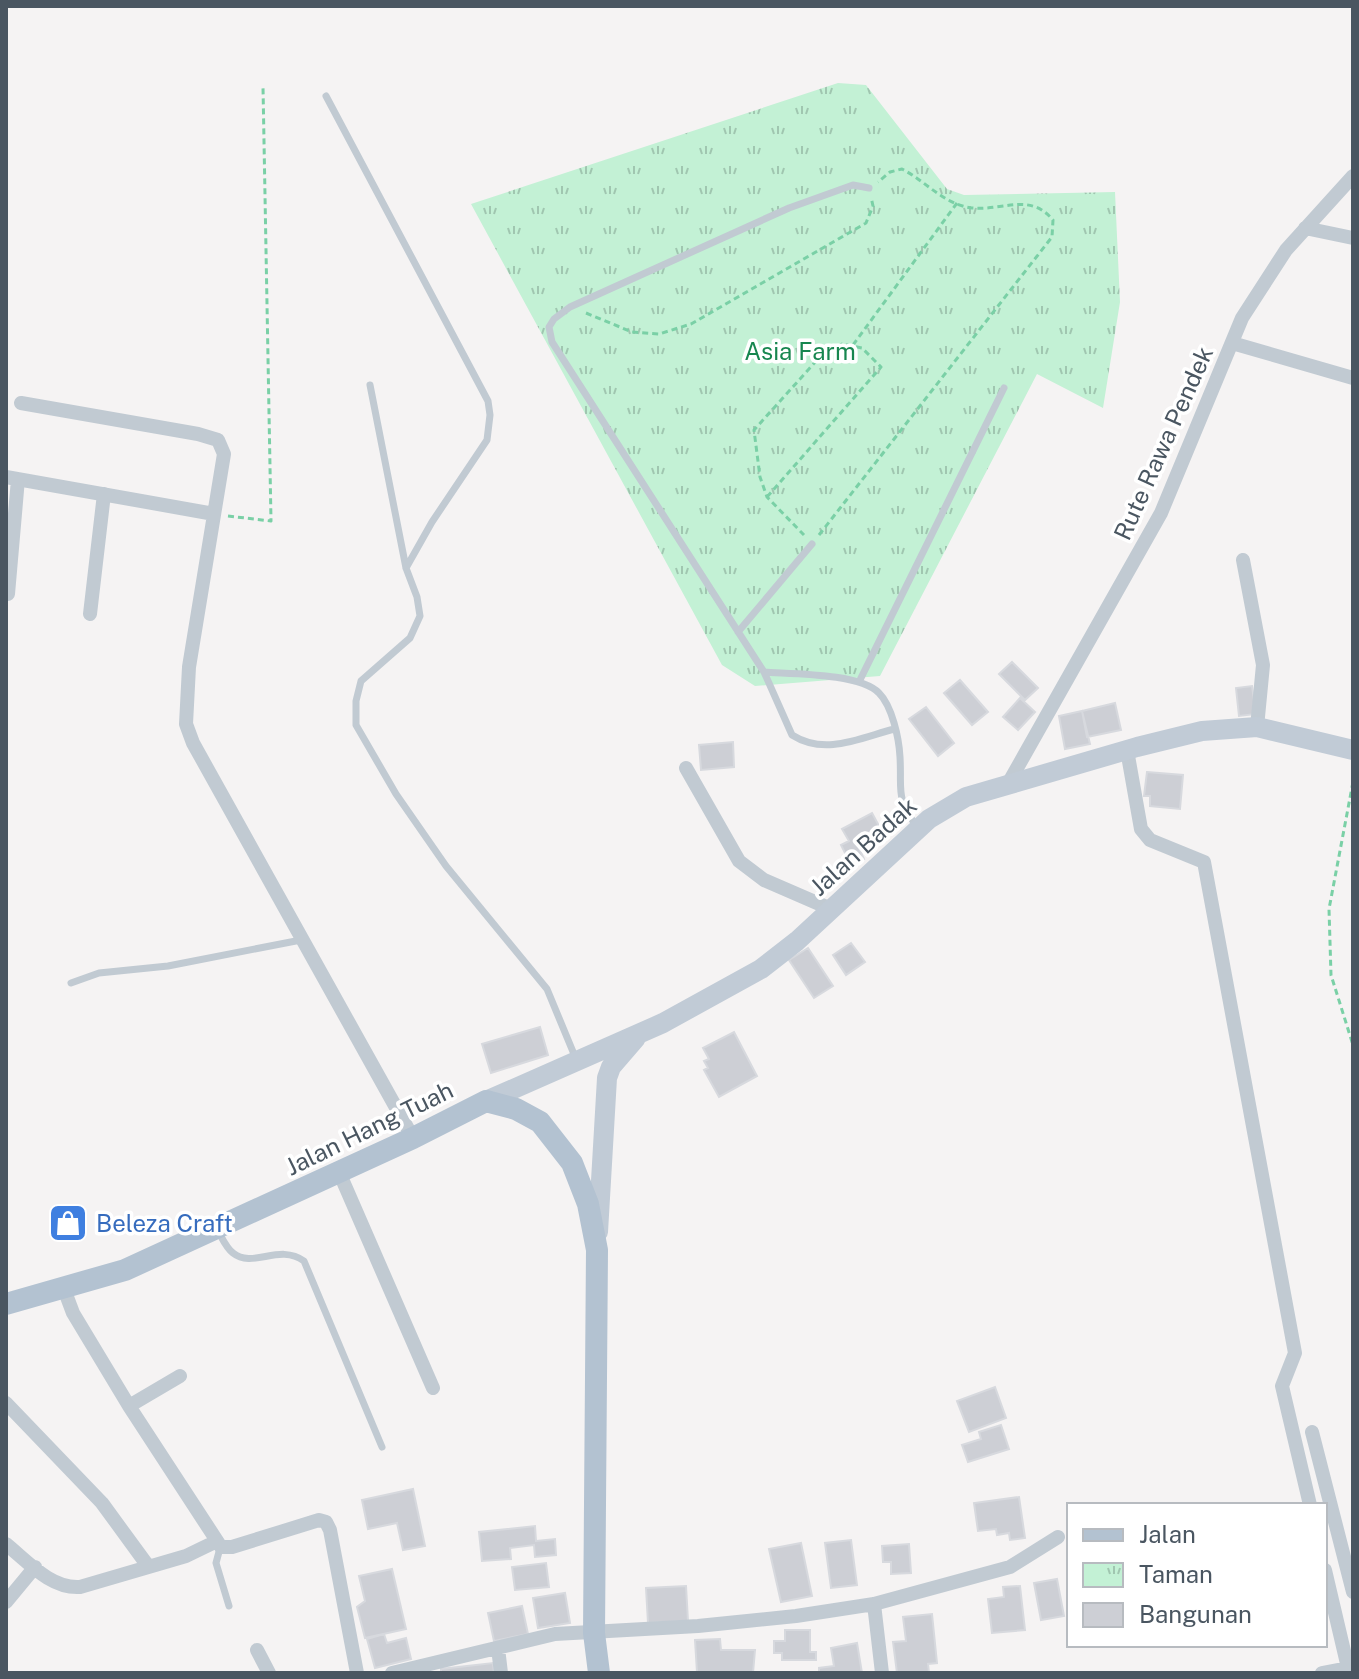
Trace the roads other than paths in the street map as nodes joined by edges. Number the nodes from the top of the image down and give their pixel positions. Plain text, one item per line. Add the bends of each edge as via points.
1 (326, 96) dead end
2 (1353, 176) edge
3 (869, 188) road end
4 (1305, 228) junction
5 (1353, 238) edge
6 (1232, 343) junction
7 (1353, 378) edge
8 (370, 385) dead end
9 (1004, 388) dead end
10 (21, 403) dead end
11 (12, 478) edge
12 (104, 494) junction
13 (214, 514) junction
14 (812, 544) road end
15 (1243, 560) dead end
16 (406, 568) junction
17 (8, 594) dead end
18 (90, 614) dead end
19 (738, 632) junction
20 (764, 672) junction
21 (859, 682) junction
22 (1257, 727) junction
23 (894, 729) junction
24 (1127, 750) junction
25 (1353, 750) edge
26 (686, 768) dead end
27 (1008, 784) junction
28 (918, 829) junction
29 (831, 909) junction
30 (303, 939) junction
31 (71, 983) dead end
32 (639, 1035) junction
33 (576, 1060) junction
34 (486, 1101) junction
35 (413, 1138) junction
36 (339, 1172) junction
37 (217, 1230) junction
38 (597, 1250) junction
39 (64, 1289) junction
40 (6, 1304) edge
41 (180, 1376) dead end
42 (433, 1388) dead end
43 (6, 1403) edge
44 (129, 1406) junction
45 (1312, 1432) dead end
46 (382, 1447) dead end
47 (1310, 1503) edge
48 (1058, 1537) dead end
49 (6, 1544) edge
50 (219, 1544) junction
51 (1348, 1545) edge
52 (148, 1566) junction
53 (35, 1567) junction
54 (1327, 1579) edge
55 (1353, 1592) edge
56 (6, 1602) edge
57 (874, 1604) junction
58 (229, 1606) dead end
59 (594, 1633) junction
60 (498, 1648) junction
61 (257, 1650) dead end
62 (269, 1673) edge
63 (357, 1673) edge
64 (392, 1673) edge
65 (501, 1673) edge
66 (599, 1673) edge
67 (882, 1673) edge
68 (1322, 1673) edge

1 - 16 lane via 488,401 487,440
2 - 4 street, Rute Rawa Pendek
3 - 19 lane via 853,185 789,208 570,307 549,327 552,342
4 - 5 street
4 - 6 street, Rute Rawa Pendek via 1242,318
6 - 7 street
6 - 27 street, Rute Rawa Pendek via 1161,513
8 - 16 lane
9 - 21 lane
10 - 13 street via 218,440 224,454
11 - 12 street
11 - 17 street
12 - 13 street
12 - 18 street
13 - 30 street via 189,667 186,724
14 - 19 lane
15 - 22 street via 1263,665
16 - 33 lane via 420,616 410,638 361,681 356,725 446,866 547,989
19 - 20 lane
20 - 21 lane
20 - 23 lane via 792,735 802,741 831,747
21 - 23 lane via 878,691
22 - 24 street, Jalan Badak via 1202,731
22 - 25 street, Jalan Badak
23 - 28 lane via 900,797
24 - 27 street, Jalan Badak
24 - 47 street via 1141,829 1150,840 1204,862 1295,1353 1282,1386
26 - 29 street via 739,861 764,880
27 - 28 street, Jalan Badak via 966,797
28 - 29 street, Jalan Badak
29 - 32 street, Jalan Badak via 761,969
30 - 31 lane via 168,966 99,973
30 - 35 street
32 - 33 street, Jalan Badak
32 - 38 street via 607,1078
33 - 34 street, Jalan Badak
34 - 35 main road, Jalan Hang Tuah
34 - 38 main road, Jalan Hang Tuah via 540,1122 572,1163 588,1204
35 - 36 main road, Jalan Hang Tuah
36 - 37 main road, Jalan Hang Tuah
36 - 42 street
37 - 39 main road, Jalan Hang Tuah via 125,1270
37 - 46 lane via 233,1253 246,1259 283,1252 304,1261
38 - 59 main road, Jalan Hang Tuah
39 - 40 main road, Jalan Hang Tuah
39 - 44 street
41 - 44 street
43 - 52 street via 102,1503
44 - 50 street
45 - 51 street
48 - 57 street via 1010,1567
49 - 53 street
50 - 52 street
50 - 58 lane via 216,1563
50 - 63 street via 232,1547 326,1522
51 - 55 street
52 - 53 street via 68,1588
53 - 56 street
54 - 68 street via 1348,1668
57 - 59 street
57 - 67 street
59 - 60 street via 555,1634
59 - 66 main road, Jalan Hang Tuah
60 - 64 street
60 - 65 street
61 - 62 street

